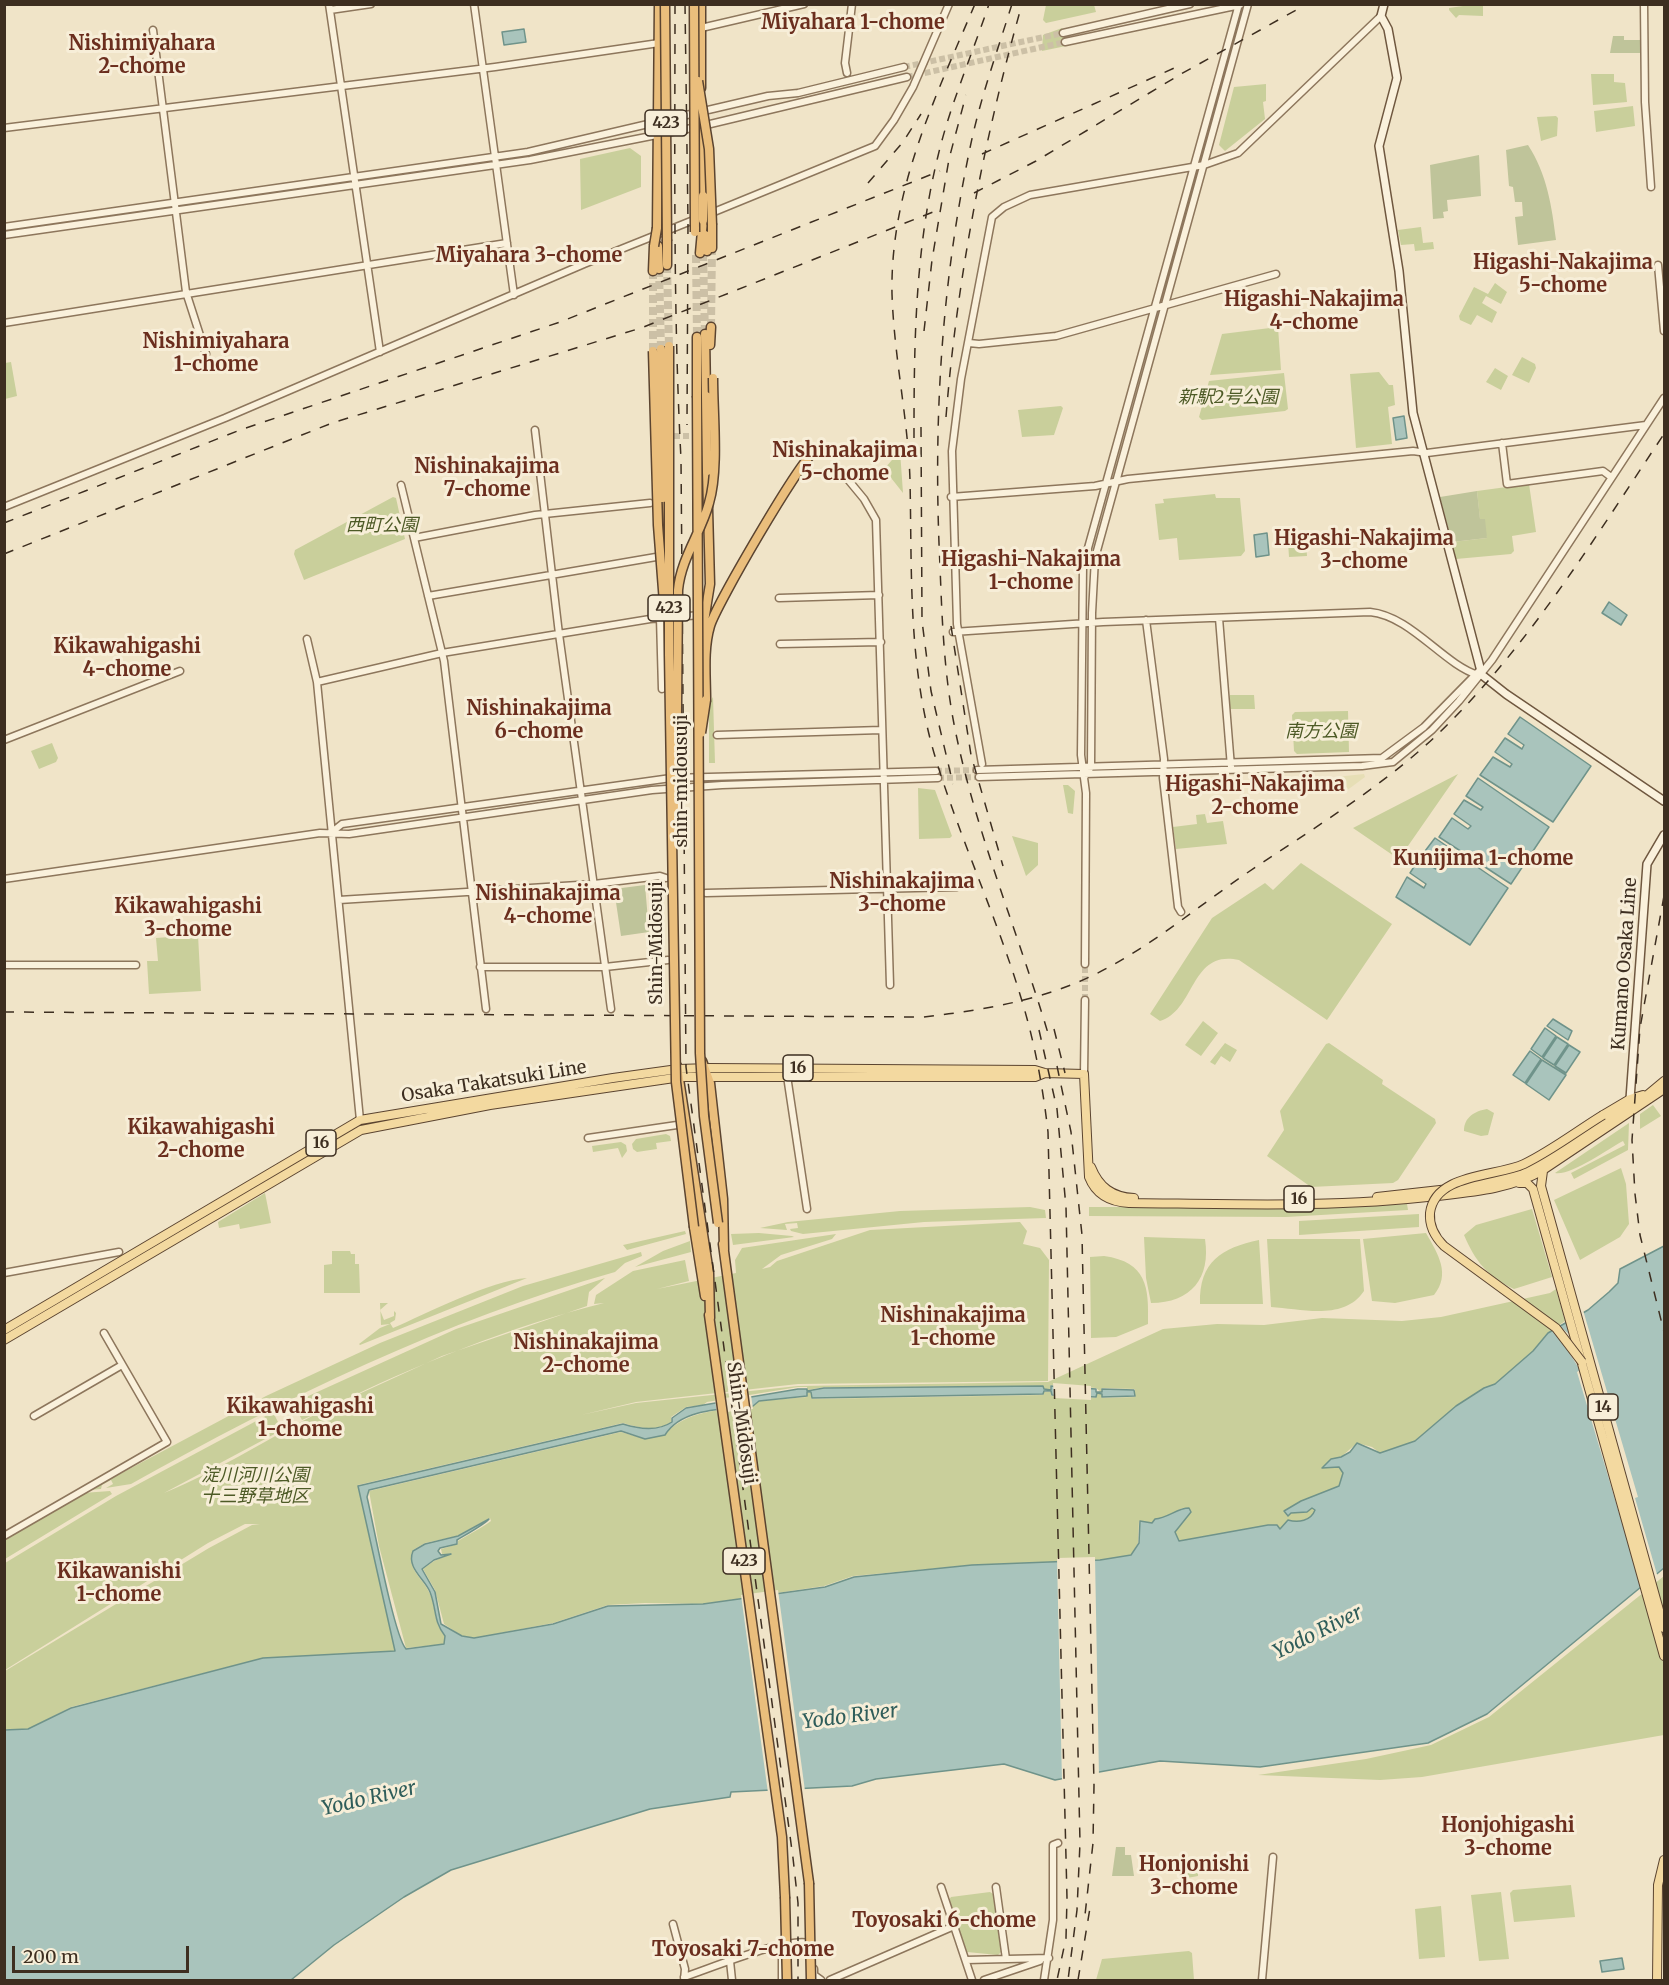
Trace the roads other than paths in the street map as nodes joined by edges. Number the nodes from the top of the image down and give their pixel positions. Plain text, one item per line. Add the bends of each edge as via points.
1 (371, 4) edge
2 (474, 4) edge
3 (659, 4) edge
4 (665, 4) edge
5 (693, 4) edge
6 (701, 4) edge
7 (766, 4) edge
8 (804, 4) edge
9 (852, 4) edge
10 (949, 4) edge
11 (1190, 4) edge
12 (1248, 4) edge
13 (1384, 4) edge
14 (1644, 4) edge
15 (1239, 5) edge
16 (329, 7) edge
17 (766, 13) junction
18 (1381, 16) junction
19 (700, 28) junction
20 (153, 30) dead end
21 (1063, 33) tunnel mouth
22 (1065, 42) tunnel mouth
23 (659, 43) junction
24 (694, 56) junction
25 (484, 68) junction
26 (904, 68) tunnel mouth
27 (847, 73) dead end
28 (907, 77) tunnel mouth
29 (341, 84) junction
30 (162, 108) junction
31 (701, 113) junction
32 (659, 123) junction
33 (702, 126) junction
34 (4, 128) edge
35 (658, 134) junction
36 (497, 157) junction
37 (1204, 165) junction
38 (498, 166) junction
39 (1193, 167) junction
40 (355, 181) junction
41 (1651, 188) dead end
42 (175, 207) junction
43 (4, 227) edge
44 (4, 235) edge
45 (507, 243) junction
46 (704, 252) junction
47 (367, 264) junction
48 (1658, 266) dead end
49 (1276, 274) dead end
50 (186, 292) junction
51 (514, 295) junction
52 (1165, 306) junction
53 (1154, 308) junction
54 (4, 323) edge
55 (1665, 331) edge
56 (704, 332) junction
57 (717, 337) dead end
58 (969, 343) junction
59 (661, 348) junction
60 (697, 351) junction
61 (380, 352) junction
62 (206, 354) dead end
63 (713, 378) dead end
64 (706, 386) junction
65 (1665, 398) edge
66 (1646, 425) junction
67 (535, 430) dead end
68 (1502, 443) junction
69 (814, 452) dead end
70 (1422, 452) junction
71 (845, 476) dead end
72 (1611, 477) junction
73 (1116, 481) junction
74 (401, 485) dead end
75 (1105, 485) junction
76 (951, 497) junction
77 (651, 503) dead end
78 (4, 507) edge
79 (545, 514) junction
80 (414, 538) junction
81 (656, 557) dead end
82 (552, 573) junction
83 (879, 595) junction
84 (428, 596) junction
85 (779, 598) dead end
86 (705, 615) junction
87 (664, 617) junction
88 (1219, 618) junction
89 (1146, 620) junction
90 (1092, 623) junction
91 (1083, 624) junction
92 (956, 632) junction
93 (560, 634) junction
94 (307, 639) dead end
95 (880, 642) junction
96 (780, 644) dead end
97 (442, 653) junction
98 (669, 654) junction
99 (180, 671) dead end
100 (1480, 673) junction
101 (317, 682) junction
102 (662, 689) dead end
103 (881, 730) junction
104 (717, 735) dead end
105 (4, 740) edge
106 (698, 745) junction
107 (1231, 766) junction
108 (1081, 767) junction
109 (1091, 767) junction
110 (1164, 769) junction
111 (979, 770) junction
112 (882, 772) junction
113 (1086, 775) junction
114 (699, 776) junction
115 (671, 778) junction
116 (882, 780) junction
117 (699, 787) junction
118 (671, 789) junction
119 (581, 790) junction
120 (583, 800) junction
121 (1665, 801) edge
122 (461, 808) junction
123 (462, 818) junction
124 (332, 832) junction
125 (1665, 836) edge
126 (674, 869) junction
127 (666, 878) dead end
128 (4, 879) edge
129 (594, 884) junction
130 (957, 887) dead end
131 (887, 889) junction
132 (471, 893) junction
133 (706, 893) dead end
134 (339, 900) junction
135 (1181, 912) dead end
136 (668, 960) dead end
137 (4, 964) edge
138 (1085, 964) tunnel mouth
139 (136, 965) dead end
140 (480, 967) junction
141 (605, 967) junction
142 (890, 985) dead end
143 (1085, 1000) tunnel mouth
144 (486, 1009) dead end
145 (611, 1009) dead end
146 (706, 1072) junction
147 (680, 1073) junction
148 (1045, 1074) junction
149 (1084, 1074) junction
150 (787, 1076) junction
151 (1665, 1081) edge
152 (1665, 1089) edge
153 (1648, 1094) junction
154 (1630, 1099) junction
155 (360, 1120) junction
156 (676, 1125) dead end
157 (588, 1138) dead end
158 (1089, 1164) junction
159 (1543, 1170) junction
160 (1527, 1176) junction
161 (1516, 1183) junction
162 (1537, 1188) junction
163 (807, 1209) dead end
164 (724, 1250) junction
165 (119, 1252) dead end
166 (4, 1273) edge
167 (710, 1318) junction
168 (4, 1330) edge
169 (104, 1333) dead end
170 (4, 1340) edge
171 (1582, 1362) junction
172 (122, 1365) junction
173 (34, 1416) dead end
174 (4, 1536) edge
175 (1665, 1628) edge
176 (1665, 1656) edge
177 (1055, 1844) dead end
178 (1273, 1857) dead end
179 (1665, 1860) edge
180 (941, 1887) dead end
181 (996, 1887) dead end
182 (673, 1924) dead end
183 (954, 1926) junction
184 (782, 1944) junction
185 (1049, 1958) junction
186 (1006, 1959) junction
187 (966, 1960) junction
188 (730, 1961) junction
189 (684, 1979) edge
190 (732, 1980) edge
191 (782, 1980) edge
192 (787, 1980) edge
193 (811, 1980) edge
194 (821, 1980) edge
195 (830, 1980) edge
196 (972, 1980) edge
197 (984, 1980) edge
198 (1044, 1980) edge
199 (1262, 1980) edge
200 (1657, 1980) edge

1 - 16 street
2 - 25 street
3 - 23 highway, 423
4 - 35 highway, 423, bridge via 660,269
5 - 24 highway, 423, bridge
6 - 19 highway, 423
7 - 17 street
8 - 17 street
9 - 27 street
10 - 51 street via 904,103 872,148
11 - 21 street
12 - 37 street
13 - 18 main road
14 - 41 street
15 - 22 street
15 - 39 street
16 - 29 street
17 - 19 street
18 - 37 street via 1251,142 1229,157
18 - 70 main road via 1388,29 1397,78 1380,146 1399,271 1413,413
19 - 31 highway, 423
20 - 30 street
23 - 25 street
23 - 32 highway, 423
24 - 46 highway, 423, bridge
24 - 46 highway, bridge via 709,148
25 - 29 street
25 - 36 street
26 - 31 street
28 - 33 street
29 - 30 street
29 - 40 street
30 - 34 street
30 - 42 street
31 - 32 street
31 - 33 highway, 423
32 - 35 highway, 423
32 - 36 street
33 - 35 street
33 - 46 highway, 423, bridge
35 - 38 street
36 - 38 street
36 - 40 street
37 - 39 street
37 - 52 street
38 - 40 street
38 - 45 street
39 - 53 street
39 - 58 street via 1030,195 999,210 991,221
40 - 42 street
40 - 47 street
42 - 43 street
42 - 44 street
42 - 50 street
45 - 47 street
45 - 51 street
47 - 50 street
47 - 61 street
48 - 55 street
49 - 52 street
50 - 54 street
50 - 62 street
51 - 61 street
52 - 53 street
52 - 73 street
53 - 58 street via 1051,337
53 - 75 street
56 - 57 highway
56 - 60 highway, shin-midousuji / 423
56 - 64 highway
58 - 76 street via 952,432
59 - 87 highway, 423, bridge
59 - 98 highway, shin-midousuji / 423, bridge
59 - 98 highway, bridge via 658,525
60 - 64 highway
60 - 106 highway, shin-midousuji / 423, bridge
61 - 78 street
63 - 126 highway, bridge via 711,495 681,569 678,590
64 - 86 highway, 423, bridge via 710,575
65 - 66 street
66 - 68 street
66 - 72 street
67 - 79 street
68 - 70 street
68 - 72 street via 1507,484 1603,471
69 - 106 highway, bridge via 712,617 706,646 705,712
70 - 73 street
70 - 100 main road
71 - 83 street via 876,519
72 - 100 street
73 - 75 street
73 - 90 street via 1094,565
74 - 80 street
75 - 76 street
75 - 91 street via 1083,566
76 - 92 street
77 - 79 street
79 - 80 street
79 - 82 street
80 - 84 street
81 - 82 street
82 - 84 street
82 - 93 street
83 - 85 street
83 - 95 street
84 - 97 street
86 - 87 street
86 - 114 highway, 423 via 701,638
87 - 93 street
87 - 102 street
87 - 115 highway, 423
88 - 89 street
88 - 100 street via 1379,613
88 - 107 street
89 - 90 street
89 - 110 street
90 - 91 street
90 - 109 street
91 - 92 street
91 - 108 street
92 - 111 street
93 - 97 street
93 - 119 street
94 - 101 street
95 - 96 street
95 - 103 street
97 - 101 street
97 - 122 street
98 - 126 highway, shin-midousuji / 423, bridge
99 - 105 street
100 - 107 street via 1437,726 1389,764
100 - 121 main road
101 - 124 street
103 - 104 street
103 - 112 street
106 - 164 highway, shin-midousuji / 423, bridge via 701,1087
107 - 110 street
108 - 109 street
108 - 111 street
108 - 113 street
109 - 110 street
109 - 113 street
110 - 113 street
110 - 135 street
111 - 113 street
112 - 114 street
112 - 116 street
112 - 116 street via 937,774
113 - 138 street
114 - 115 street
114 - 117 highway, 423
115 - 118 highway, 423
115 - 119 street
116 - 117 street
116 - 131 street
117 - 118 street
117 - 146 highway, 423 via 700,1058
118 - 120 street
118 - 147 highway, 423 via 675,1058
119 - 120 street
119 - 122 street
120 - 123 street
120 - 129 street
122 - 123 street
122 - 124 street via 342,824
123 - 124 street via 343,835
123 - 132 street
124 - 128 street
124 - 134 street
125 - 154 main road, Kumano Osaka Line via 1647,864
126 - 167 highway, Shin-Midōsuji / 423, bridge via 677,1100
127 - 129 street
129 - 132 street
129 - 141 street
130 - 131 street
131 - 133 street
131 - 142 street
132 - 134 street
132 - 140 street
134 - 155 street
136 - 141 street
137 - 139 street
140 - 141 street
140 - 144 street
141 - 145 street
143 - 149 street
146 - 147 main road, Osaka Takatsuki Line / 16
146 - 148 main road, Osaka Takatsuki Line / 16 via 1035,1070
146 - 150 main road, Osaka Takatsuki Line / 16
146 - 164 highway via 724,1208
147 - 155 main road, Osaka Takatsuki Line / 16
147 - 167 highway via 709,1273
147 - 170 main road, 16 via 361,1130
148 - 149 main road, Osaka Takatsuki Line / 16
148 - 150 main road, Osaka Takatsuki Line / 16
149 - 158 main road, 16
150 - 163 street
151 - 153 main road, 14
152 - 159 main road
153 - 154 main road, 14
153 - 160 main road, 14
154 - 171 main road, 14, bridge via 1525,1163 1450,1186 1435,1198 1430,1213 1433,1232 1444,1246 1556,1328
155 - 168 main road, Osaka Takatsuki Line / 16
156 - 157 street
158 - 160 main road, 16 via 1105,1189 1132,1198 1380,1197
158 - 161 main road, 16 via 1089,1177 1097,1190 1123,1203 1364,1202 1450,1195
159 - 160 main road, 16
159 - 162 main road, 14
160 - 161 main road, 16
160 - 162 main road
161 - 162 main road
162 - 171 main road, 14
162 - 175 main road, 14
164 - 193 highway, Shin-Midōsuji / 423, bridge via 807,1858
165 - 166 street
167 - 192 highway, Shin-Midōsuji / 423, bridge via 782,1837
169 - 172 street
171 - 176 main road, 14
172 - 173 street
172 - 174 street via 166,1442
177 - 185 street
178 - 199 street
179 - 200 main road via 1658,1885
180 - 183 street
181 - 186 street
182 - 189 street
183 - 187 street
183 - 195 street
184 - 188 street
184 - 191 street
184 - 194 street via 812,1944 814,1975
185 - 186 street
185 - 197 street
185 - 198 street
186 - 187 street
187 - 196 street
188 - 189 street
188 - 190 street

